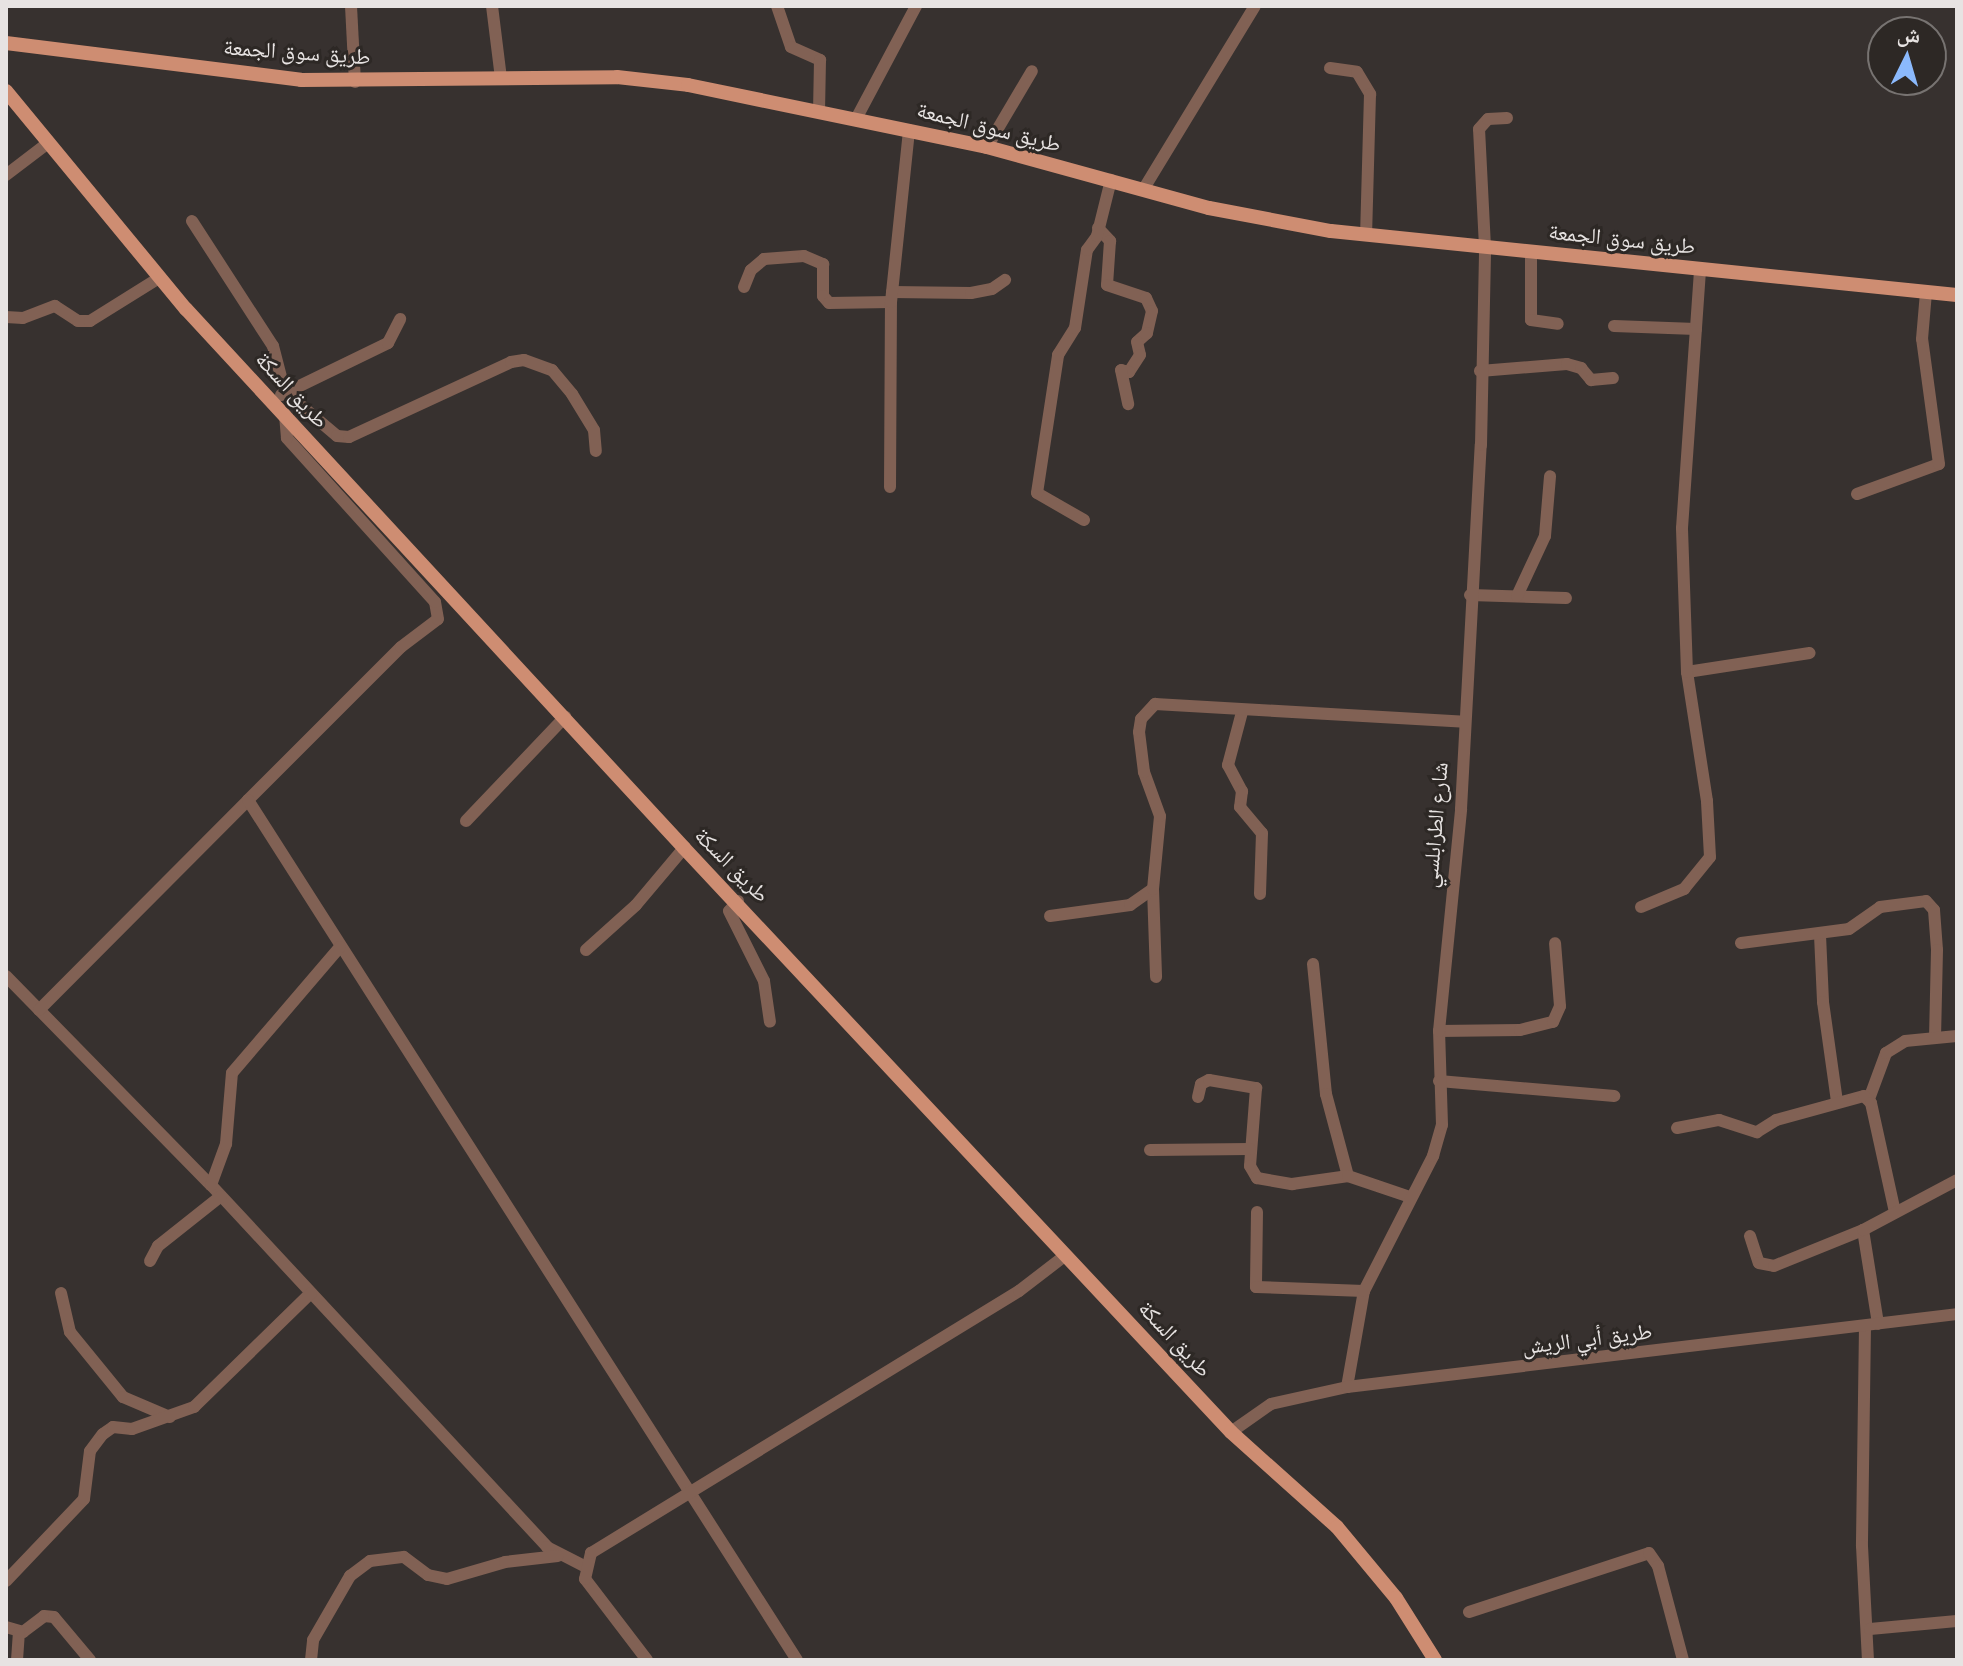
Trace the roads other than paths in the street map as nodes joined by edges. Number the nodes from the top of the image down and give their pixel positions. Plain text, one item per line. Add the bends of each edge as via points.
1 (351, 6) edge
2 (492, 6) edge
3 (777, 6) edge
4 (916, 6) edge
5 (1255, 6) edge
6 (6, 43) edge
7 (1330, 68) dead end
8 (1032, 71) dead end
9 (501, 78) junction
10 (355, 82) junction
11 (6, 91) edge
12 (819, 110) junction
13 (1507, 118) dead end
14 (856, 119) junction
15 (909, 130) junction
16 (48, 143) junction
17 (987, 147) junction
18 (6, 175) edge
19 (1111, 180) junction
20 (1143, 190) junction
21 (192, 221) dead end
22 (1098, 228) junction
23 (1366, 234) junction
24 (1485, 247) junction
25 (1531, 252) junction
26 (1700, 269) junction
27 (159, 278) junction
28 (1005, 280) dead end
29 (744, 287) dead end
30 (1926, 292) junction
31 (1957, 295) edge
32 (891, 297) junction
33 (6, 317) edge
34 (400, 319) dead end
35 (1558, 324) dead end
36 (1614, 326) dead end
37 (1696, 329) junction
38 (1480, 371) junction
39 (1613, 378) dead end
40 (285, 392) junction
41 (272, 400) junction
42 (1128, 404) dead end
43 (285, 414) junction
44 (596, 451) dead end
45 (1550, 476) dead end
46 (890, 487) dead end
47 (1857, 494) dead end
48 (1084, 520) dead end
49 (1470, 595) junction
50 (1517, 596) junction
51 (1566, 598) dead end
52 (1810, 653) dead end
53 (1687, 672) junction
54 (1242, 712) junction
55 (565, 717) junction
56 (1464, 722) junction
57 (248, 800) junction
58 (466, 821) dead end
59 (684, 848) junction
60 (1153, 889) junction
61 (1260, 894) dead end
62 (738, 901) junction
63 (1641, 907) dead end
64 (1050, 916) dead end
65 (1820, 935) junction
66 (1555, 943) dead end
67 (1741, 943) dead end
68 (340, 947) junction
69 (586, 950) dead end
70 (1313, 964) dead end
71 (6, 976) edge
72 (1156, 977) dead end
73 (39, 1010) junction
74 (770, 1022) dead end
75 (1439, 1031) junction
76 (1935, 1036) junction
77 (1957, 1036) edge
78 (1439, 1081) junction
79 (1614, 1096) dead end
80 (1198, 1097) dead end
81 (1869, 1099) junction
82 (1837, 1101) junction
83 (1677, 1128) dead end
84 (1250, 1149) junction
85 (1150, 1150) dead end
86 (1348, 1176) junction
87 (1957, 1180) edge
88 (211, 1185) junction
89 (221, 1196) junction
90 (1410, 1197) junction
91 (1257, 1212) dead end
92 (1895, 1212) junction
93 (1863, 1230) junction
94 (1750, 1236) dead end
95 (1066, 1255) junction
96 (150, 1261) dead end
97 (1364, 1291) junction
98 (61, 1293) dead end
99 (311, 1293) junction
100 (1957, 1314) edge
101 (1872, 1325) junction
102 (1347, 1387) junction
103 (170, 1417) junction
104 (1231, 1432) junction
105 (688, 1492) junction
106 (558, 1556) junction
107 (584, 1566) junction
108 (6, 1581) edge
109 (1469, 1612) dead end
110 (1957, 1621) edge
111 (6, 1627) edge
112 (1870, 1629) junction
113 (19, 1632) junction
114 (647, 1659) edge
115 (17, 1660) edge
116 (90, 1660) edge
117 (311, 1660) edge
118 (797, 1660) edge
119 (1435, 1660) edge
120 (1683, 1660) edge
121 (1868, 1660) edge

1 - 10 street
2 - 9 street
3 - 12 street via 791,47 820,60
4 - 14 street
5 - 20 street
6 - 10 main road, طريق سوق الجمعة
7 - 23 street via 1357,72 1370,94
8 - 17 street
9 - 10 main road, طريق سوق الجمعة
9 - 12 main road, طريق سوق الجمعة via 617,77
11 - 16 main road, طريق السكة
12 - 14 main road, طريق سوق الجمعة
13 - 24 street, شارع الطرابلسي via 1488,119 1479,129
14 - 15 main road, طريق سوق الجمعة
15 - 17 main road, طريق سوق الجمعة
15 - 32 street
16 - 18 street
16 - 27 main road, طريق السكة
17 - 19 main road, طريق سوق الجمعة
19 - 20 main road, طريق سوق الجمعة
19 - 22 street
20 - 23 main road, طريق سوق الجمعة via 1209,208
21 - 40 street via 273,346
22 - 42 street via 1110,241 1107,285 1146,298 1152,311 1147,333 1137,342 1140,355 1129,372 1121,370
22 - 48 street via 1087,250 1075,328 1058,355 1037,493
23 - 24 main road, طريق سوق الجمعة
24 - 25 main road, طريق سوق الجمعة
24 - 38 street, شارع الطرابلسي
25 - 26 main road, طريق سوق الجمعة
25 - 35 street via 1531,320
26 - 30 main road, طريق سوق الجمعة
26 - 37 street
27 - 33 street via 90,321 78,321 55,306 23,318
27 - 41 main road, طريق السكة
28 - 32 street via 971,293
29 - 32 street via 751,270 764,259 792,255 821,262 823,296 829,303
30 - 31 main road, طريق سوق الجمعة
30 - 47 street via 1922,339 1939,464
32 - 46 street
34 - 40 street via 388,343
36 - 37 street
37 - 53 street via 1682,495
38 - 39 street via 1567,364 1581,368 1591,380
38 - 49 street, شارع الطرابلسي
40 - 41 street
40 - 44 street via 337,436 349,437 524,360 552,370 572,394 594,430
41 - 43 main road, طريق السكة
43 - 55 main road, طريق السكة
43 - 57 street via 287,438 435,602 438,619 401,647
45 - 50 street via 1545,536
49 - 50 street
49 - 56 street, شارع الطرابلسي
50 - 51 street
52 - 53 street
53 - 63 street via 1710,857 1684,889
54 - 56 street
54 - 60 street via 1163,702 1141,719 1140,754 1160,816
54 - 61 street via 1228,765 1242,791 1240,807 1262,833
55 - 58 street
55 - 59 main road, طريق السكة
56 - 75 street, شارع الطرابلسي
57 - 68 street
57 - 73 street
59 - 62 main road, طريق السكة
59 - 69 street via 636,905
60 - 64 street via 1130,905
60 - 72 street
62 - 74 street via 729,911 764,981
62 - 95 main road, طريق السكة
65 - 67 street
65 - 76 street via 1849,929 1891,904 1919,900 1932,905
65 - 82 street
66 - 75 street via 1560,1006 1553,1022 1520,1030
68 - 88 street via 232,1073 226,1144
68 - 105 street
70 - 86 street via 1326,1094
71 - 73 street
73 - 88 street
75 - 78 street, شارع الطرابلسي
76 - 77 street
76 - 81 street via 1905,1041 1886,1053
78 - 79 street
78 - 90 street, شارع الطرابلسي via 1442,1125 1433,1156
80 - 84 street via 1201,1084 1209,1080 1256,1088
81 - 82 street
81 - 92 street
82 - 83 street via 1776,1120 1757,1132 1719,1120
84 - 85 street
84 - 86 street via 1251,1173 1257,1178 1292,1184
86 - 90 street
87 - 92 street
88 - 89 street
89 - 96 street via 158,1246
89 - 99 street
90 - 97 street, شارع الطرابلسي
91 - 97 street via 1256,1287
92 - 93 street
93 - 94 street via 1765,1267
93 - 101 street
95 - 104 main road, طريق السكة
95 - 105 street via 1019,1291
97 - 102 street, شارع الطرابلسي
98 - 103 street via 70,1332 123,1397
99 - 103 street via 207,1396
99 - 106 street
100 - 101 street, طريق أبي الريش
101 - 102 street, طريق أبي الريش
101 - 112 street via 1862,1546
102 - 104 street, طريق أبي الريش via 1271,1404
103 - 108 street via 132,1429 113,1427 95,1442 84,1499
104 - 119 main road, طريق السكة via 1337,1527 1396,1598
105 - 107 street via 591,1553
105 - 118 street
106 - 107 street
106 - 117 street via 505,1562 447,1579 428,1575 404,1557 370,1561 350,1576 313,1640
107 - 114 street via 587,1584
109 - 120 street via 1649,1553 1658,1566
110 - 112 street
111 - 113 street
112 - 121 street
113 - 115 street
113 - 116 street via 44,1616 54,1617

